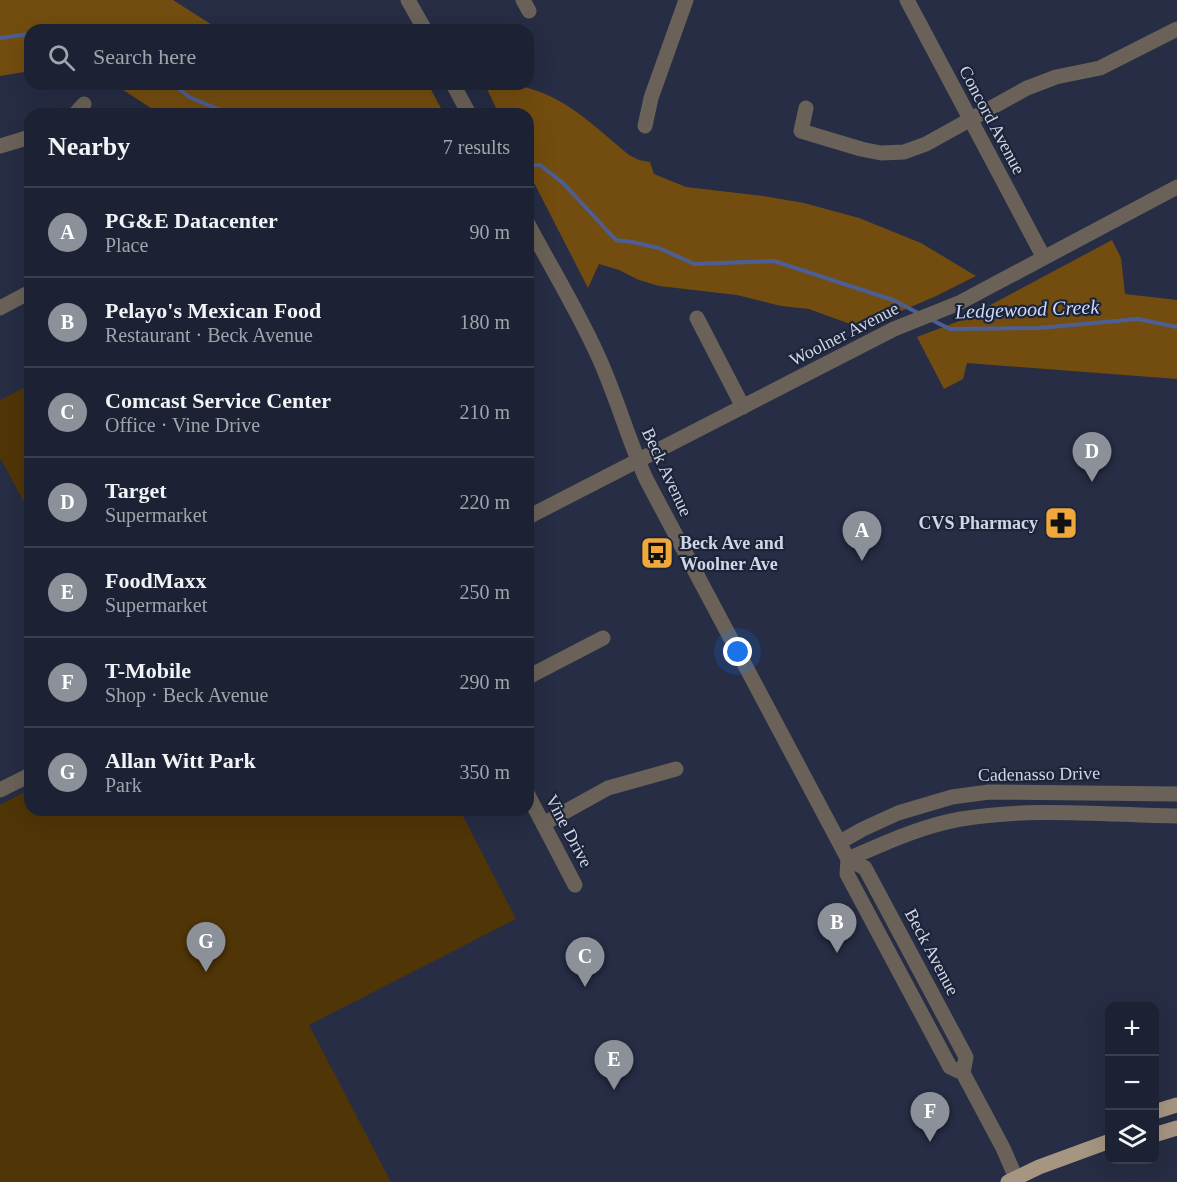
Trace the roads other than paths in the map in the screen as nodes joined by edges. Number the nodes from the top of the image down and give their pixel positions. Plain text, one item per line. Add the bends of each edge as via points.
1 (408, 0) edge
2 (686, 0) edge
3 (907, 0) edge
4 (422, 24) edge
5 (1177, 29) edge
6 (456, 90) edge
7 (466, 108) edge
8 (806, 108) dead end
9 (970, 120) junction
10 (645, 126) dead end
11 (24, 139) edge
12 (0, 146) edge
13 (1176, 189) edge
14 (534, 235) edge
15 (1044, 258) junction
16 (24, 295) edge
17 (0, 308) edge
18 (697, 318) dead end
19 (743, 407) junction
20 (638, 461) junction
21 (534, 514) edge
22 (603, 638) dead end
23 (534, 674) edge
24 (676, 769) dead end
25 (24, 778) edge
26 (0, 790) edge
27 (1177, 794) edge
28 (534, 807) edge
29 (1177, 816) edge
30 (543, 824) junction
31 (840, 842) junction
32 (849, 859) junction
33 (576, 885) dead end
34 (1177, 1105) edge
35 (1159, 1111) edge
36 (1177, 1128) edge
37 (1159, 1134) edge
38 (1105, 1143) edge
39 (1014, 1181) edge

1 - 4 street
2 - 10 street
3 - 9 street, Concord Avenue
5 - 9 street via 1100,68 1028,88
6 - 7 street
8 - 9 street via 801,131 881,153 904,152 926,144
9 - 15 street, Concord Avenue
11 - 12 street
13 - 15 street, Woolner Avenue
14 - 20 street, Beck Avenue via 598,355
15 - 19 street, Woolner Avenue
16 - 17 street
18 - 19 street
19 - 20 street, Woolner Avenue
20 - 21 street, Woolner Avenue
20 - 31 street, Beck Avenue
22 - 23 street
24 - 30 street via 608,788
25 - 26 street
27 - 31 street, Cadenasso Drive via 989,792 952,797 898,813
28 - 30 street, Vine Drive
29 - 32 street via 1057,813 959,819 924,828
30 - 33 street, Vine Drive
31 - 32 street, Beck Avenue
32 - 39 street, Beck Avenue via 865,868 966,1057 963,1072 1003,1148
34 - 35 main road
36 - 37 main road
38 - 39 main road via 1039,1167

